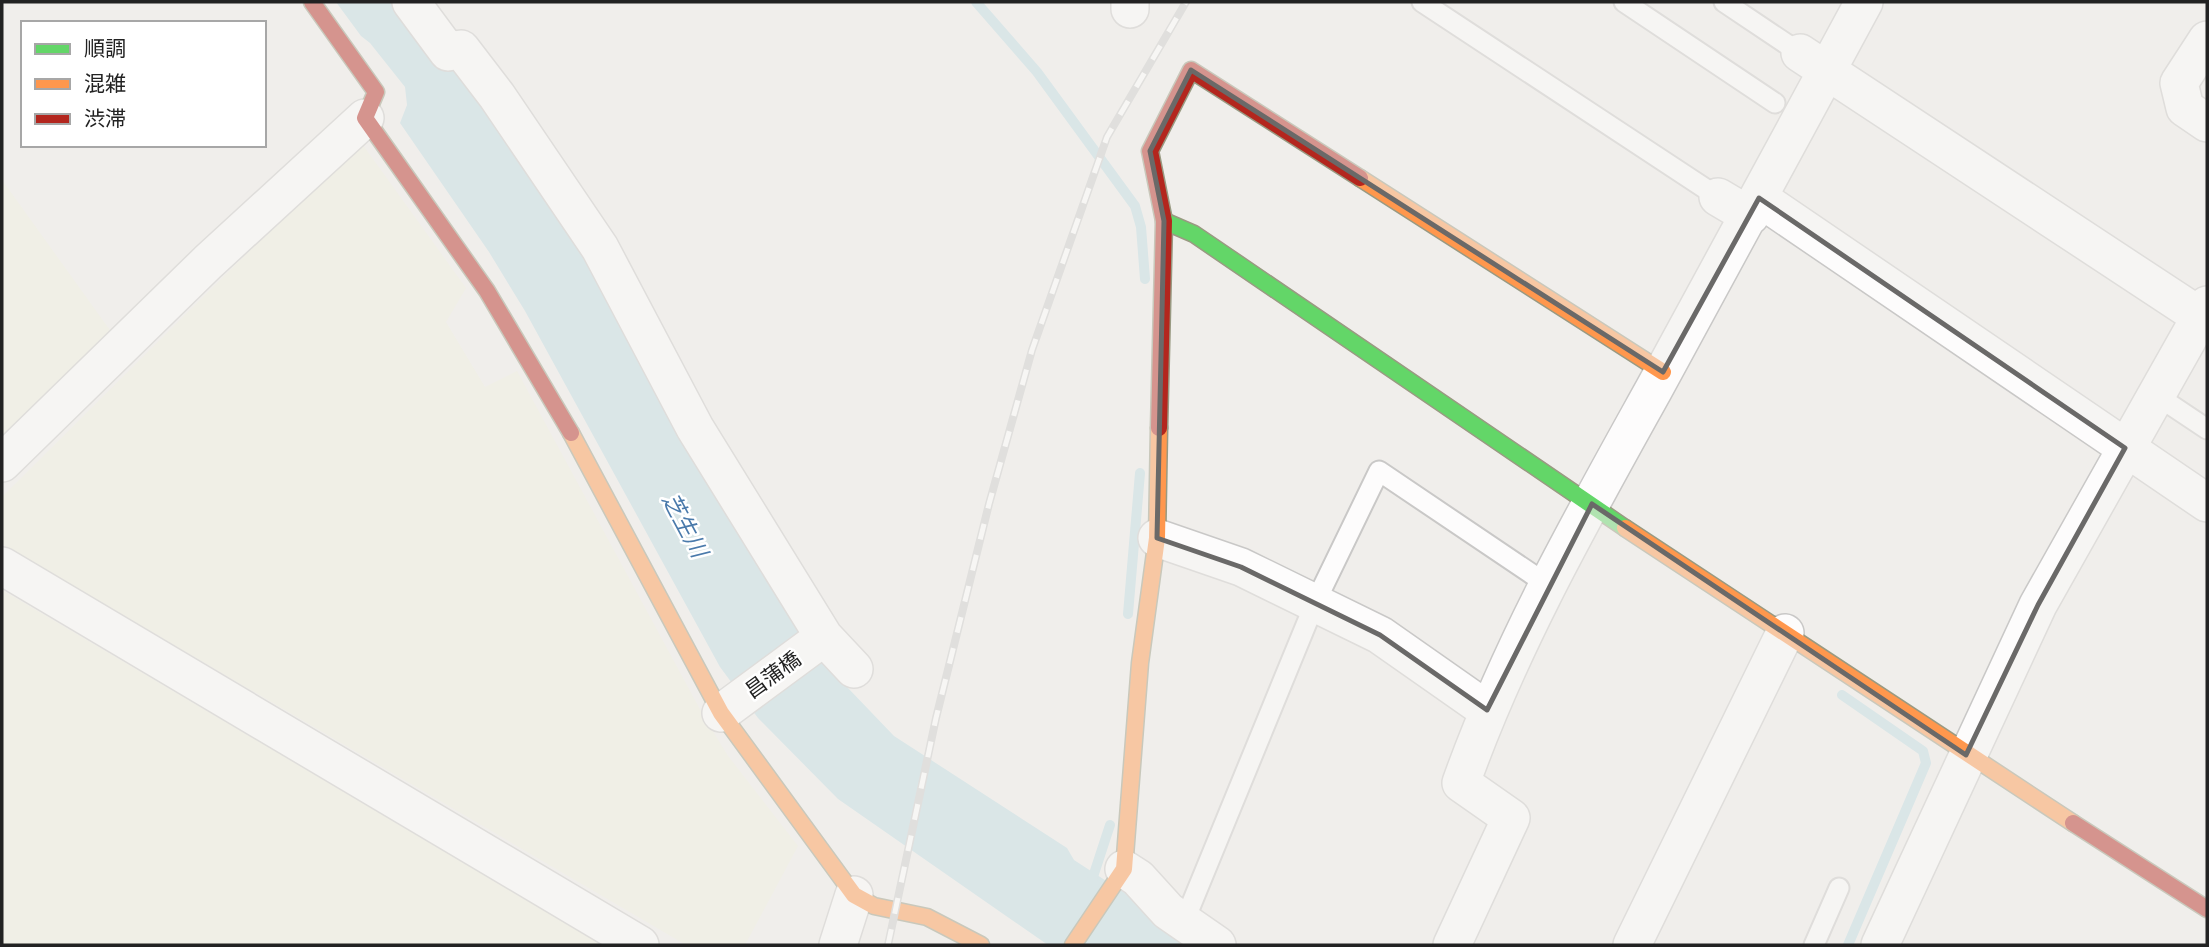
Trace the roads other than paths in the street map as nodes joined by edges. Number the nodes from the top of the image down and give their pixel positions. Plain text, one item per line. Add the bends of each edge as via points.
1 (312, 2) edge
2 (411, 2) edge
3 (1422, 2) edge
4 (1624, 2) edge
5 (1724, 2) edge
6 (1864, 2) edge
7 (2207, 40) edge
8 (1815, 63) junction
9 (1788, 112) junction
10 (365, 118) junction
11 (2207, 123) edge
12 (1743, 206) junction
13 (1164, 221) junction
14 (2204, 311) edge
15 (1654, 366) junction
16 (2156, 395) junction
17 (2207, 429) edge
18 (2125, 448) junction
19 (2, 463) edge
20 (2207, 503) edge
21 (1585, 514) junction
22 (1157, 538) junction
23 (2, 566) edge
24 (1548, 584) junction
25 (1315, 603) junction
26 (819, 641) junction
27 (1778, 647) junction
28 (854, 669) dead end
29 (727, 708) junction
30 (1487, 710) junction
31 (1966, 755) junction
32 (1121, 875) junction
33 (1839, 888) dead end
34 (854, 895) junction
35 (2207, 909) edge
36 (1184, 922) junction
37 (640, 945) edge
38 (838, 945) edge
39 (981, 945) edge
40 (1073, 945) edge
41 (1217, 945) edge
42 (1452, 945) edge
43 (1632, 945) edge
44 (1814, 945) edge
45 (1880, 945) edge

1 - 10 street via 376,92
2 - 26 street via 448,52 461,49 600,248 695,428
3 - 12 lane
4 - 9 lane
5 - 8 lane
6 - 8 street
7 - 11 street via 2179,83 2185,108
8 - 9 street
8 - 14 street
9 - 12 street
10 - 19 street via 208,262
10 - 29 street via 487,291 547,387
12 - 15 street
12 - 18 street
13 - 15 street via 1150,151 1191,70
13 - 21 street via 1194,234
13 - 22 street
14 - 16 street
15 - 21 street
16 - 17 lane
16 - 18 street
18 - 20 street
18 - 31 street via 2038,605
21 - 24 street
21 - 27 street
22 - 25 street via 1241,567
22 - 32 street via 1140,663
23 - 37 street
24 - 25 lane via 1379,471
24 - 30 street
25 - 30 street via 1380,635
25 - 36 lane
26 - 28 street
26 - 29 street, 昌蒲橋
27 - 31 street
27 - 43 street
29 - 34 street
30 - 42 street via 1461,783 1511,818
31 - 35 street
31 - 45 street
32 - 36 street via 1138,878
32 - 40 street
33 - 44 lane
34 - 38 street
34 - 39 street via 874,906 927,918
36 - 41 street

